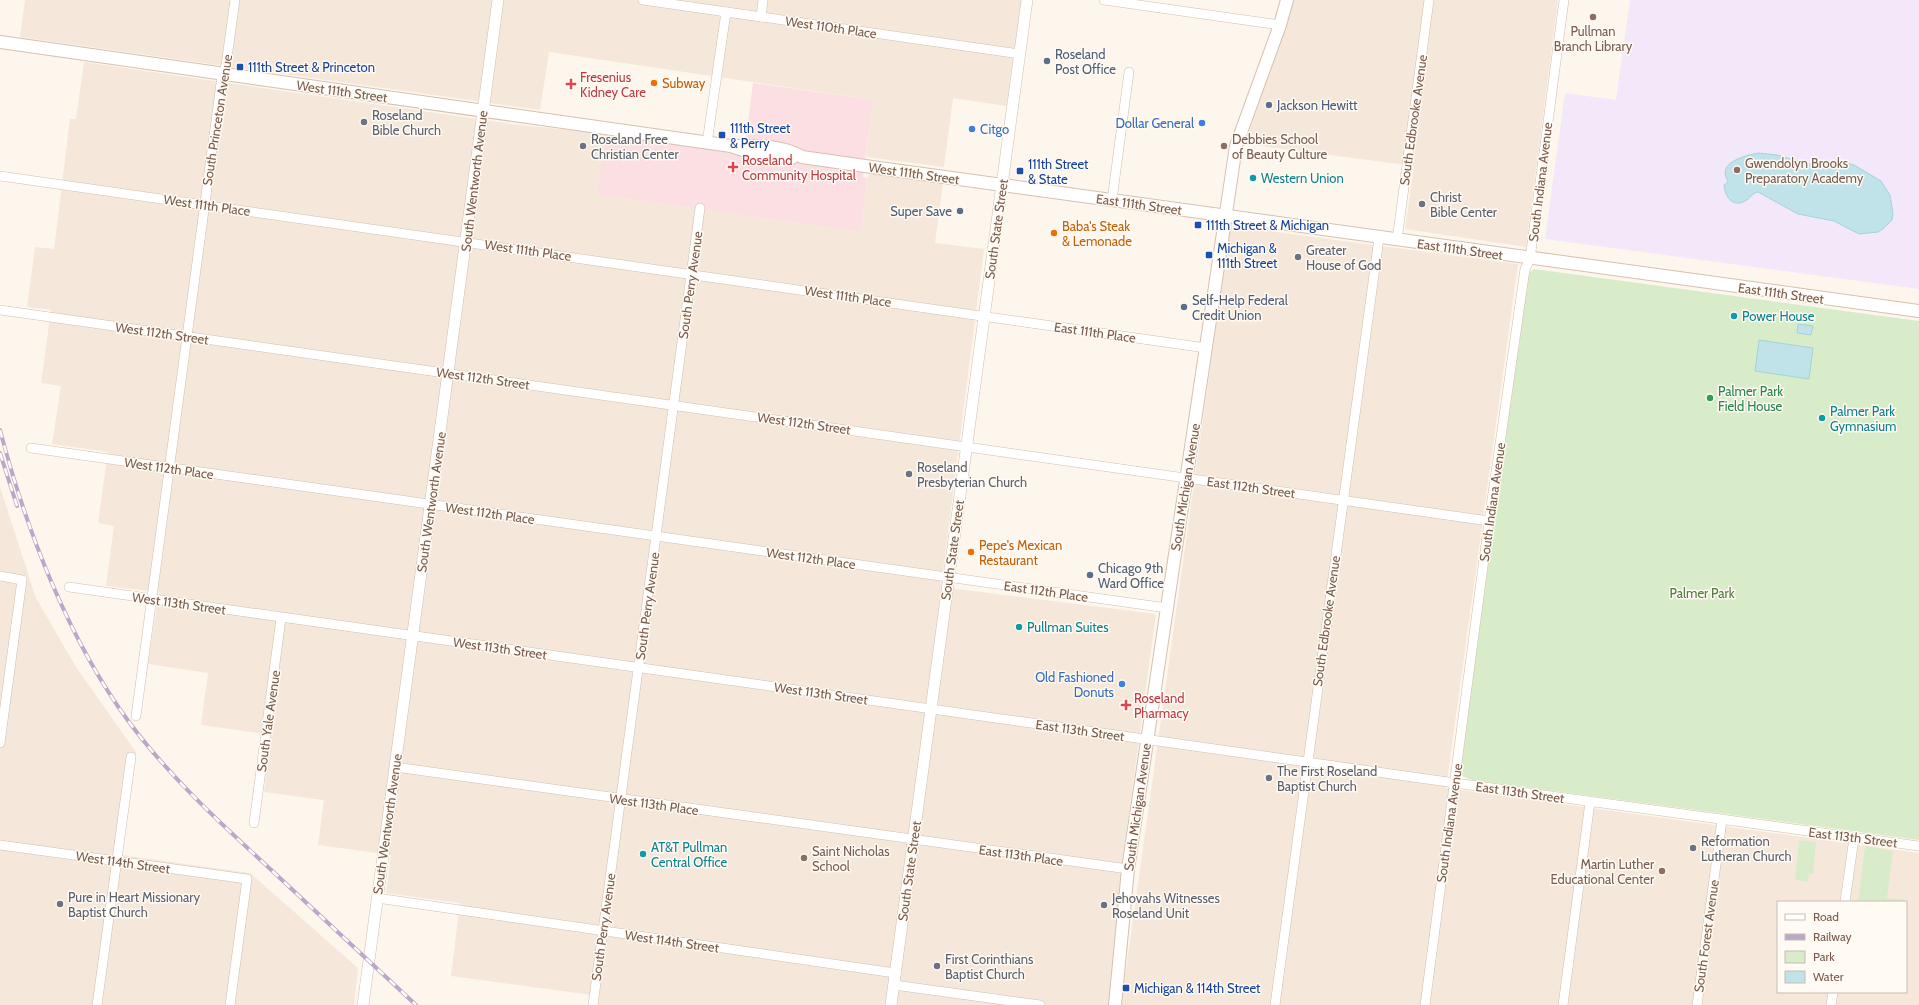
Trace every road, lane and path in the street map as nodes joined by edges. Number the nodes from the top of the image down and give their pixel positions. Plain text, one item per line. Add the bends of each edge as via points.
1 (235, 0) edge
2 (498, 0) edge
3 (643, 0) edge
4 (763, 0) edge
5 (1027, 0) edge
6 (1104, 0) edge
7 (1287, 0) edge
8 (1429, 0) edge
9 (1564, 0) edge
10 (726, 12) junction
11 (761, 17) junction
12 (1280, 25) junction
13 (0, 42) edge
14 (1020, 54) junction
15 (1129, 72) dead end
16 (223, 74) junction
17 (483, 111) junction
18 (707, 143) junction
19 (0, 176) edge
20 (1002, 185) junction
21 (1112, 200) junction
22 (205, 205) junction
23 (700, 208) dead end
24 (1225, 216) junction
25 (1379, 238) junction
26 (1397, 240) junction
27 (466, 242) junction
28 (1530, 259) junction
29 (692, 273) junction
30 (0, 310) edge
31 (1919, 311) edge
32 (984, 316) junction
33 (187, 336) junction
34 (1206, 348) junction
35 (448, 373) junction
36 (674, 405) junction
37 (966, 446) junction
38 (31, 448) dead end
39 (169, 468) junction
40 (1186, 478) junction
41 (1343, 500) junction
42 (430, 505) junction
43 (1489, 521) junction
44 (656, 536) junction
45 (0, 576) edge
46 (949, 577) junction
47 (69, 587) dead end
48 (152, 599) junction
49 (1167, 608) junction
50 (281, 618) junction
51 (412, 636) junction
52 (638, 668) junction
53 (931, 709) junction
54 (136, 716) dead end
55 (1147, 739) junction
56 (0, 744) edge
57 (131, 757) dead end
58 (1307, 762) junction
59 (395, 767) junction
60 (1455, 783) junction
61 (620, 799) junction
62 (1590, 802) junction
63 (1722, 820) junction
64 (254, 823) dead end
65 (1854, 838) junction
66 (913, 840) junction
67 (0, 845) edge
68 (1919, 846) edge
69 (117, 861) junction
70 (1128, 869) junction
71 (377, 898) junction
72 (1845, 901) edge
73 (603, 931) junction
74 (895, 973) junction
75 (894, 985) junction
76 (1833, 993) edge
77 (98, 1005) edge
78 (230, 1005) edge
79 (363, 1005) edge
80 (593, 1005) edge
81 (891, 1005) edge
82 (1040, 1005) edge
83 (1115, 1005) edge
84 (1275, 1005) edge
85 (1425, 1005) edge
86 (1563, 1005) edge
87 (1697, 1005) edge
88 (1831, 1005) edge

1 - 16 street, South Princeton Avenue
2 - 17 street, South Wentworth Avenue
3 - 10 street, West 110th Place
4 - 11 street
5 - 14 street, South State Street
6 - 12 street
7 - 12 main road, South Michigan Avenue
8 - 26 street, South Edbrooke Avenue
9 - 28 street, South Indiana Avenue
10 - 11 street, West 110th Place
10 - 18 street
11 - 14 street, West 110th Place
12 - 24 main road, South Michigan Avenue via 1241,128
13 - 16 main road, West 111th Street
14 - 20 street, South State Street
15 - 21 street
16 - 17 main road, West 111th Street
16 - 22 street, South Princeton Avenue
17 - 18 main road, West 111th Street
17 - 27 street, South Wentworth Avenue
18 - 20 main road, West 111th Street via 731,146 765,156 797,159 802,157
19 - 22 street, West 111th Place
20 - 21 main road, East 111th Street
20 - 32 street, South State Street
21 - 24 main road, East 111th Street
22 - 27 street, West 111th Place
22 - 33 street, South Princeton Avenue
23 - 29 street, South Perry Avenue
24 - 25 main road, East 111th Street
24 - 34 main road, South Michigan Avenue
25 - 26 main road, East 111th Street
25 - 41 street, South Edbrooke Avenue
26 - 28 main road, East 111th Street
27 - 29 street, West 111th Place
27 - 35 street, South Wentworth Avenue
28 - 31 main road, East 111th Street
28 - 43 street, South Indiana Avenue via 1524,270
29 - 32 street, West 111th Place
29 - 36 street, South Perry Avenue
30 - 33 street, West 112th Street
32 - 34 street, East 111th Place
32 - 37 street, South State Street
33 - 35 street, West 112th Street
33 - 39 street, South Princeton Avenue
34 - 40 main road, South Michigan Avenue
35 - 36 street, West 112th Street
35 - 42 street, South Wentworth Avenue
36 - 37 street, West 112th Street
36 - 44 street, South Perry Avenue
37 - 40 street, East 112th Street
37 - 46 street, South State Street
38 - 39 street, West 112th Place
39 - 42 street, West 112th Place
39 - 48 street, South Princeton Avenue
40 - 41 street, East 112th Street
40 - 49 main road, South Michigan Avenue
41 - 43 street, East 112th Street
41 - 58 street, South Edbrooke Avenue
42 - 44 street, West 112th Place
42 - 51 street, South Wentworth Avenue
43 - 60 street, South Indiana Avenue
44 - 46 street, West 112th Place
44 - 52 street, South Perry Avenue
45 - 56 street via 22,580
46 - 49 street, East 112th Place
46 - 53 street, South State Street
47 - 48 street, West 113th Street
48 - 50 street, West 113th Street
48 - 54 street, South Princeton Avenue
49 - 55 main road, South Michigan Avenue
50 - 51 street, West 113th Street
50 - 64 street, South Yale Avenue
51 - 52 street, West 113th Street
51 - 59 street, South Wentworth Avenue
52 - 53 street, West 113th Street
52 - 61 street, South Perry Avenue
53 - 55 street, East 113th Street
53 - 66 street, South State Street
55 - 58 street, East 113th Street
55 - 70 main road, South Michigan Avenue
57 - 69 street
58 - 60 street, East 113th Street
58 - 84 street, South Edbrooke Avenue
59 - 61 street, West 113th Place
59 - 71 street, South Wentworth Avenue
60 - 62 street, East 113th Street
60 - 85 street, South Indiana Avenue
61 - 66 street, West 113th Place
61 - 73 street, South Perry Avenue
62 - 63 street, East 113th Street
62 - 86 street
63 - 65 street, East 113th Street
63 - 87 street, South Forest Avenue
65 - 68 street, East 113th Street
65 - 72 street
66 - 70 street, East 113th Place
66 - 74 street, South State Street
67 - 69 street, West 114th Street
69 - 77 street
69 - 78 street, West 114th Street via 247,880
70 - 83 main road, South Michigan Avenue
71 - 73 street, West 114th Street
71 - 79 street, South Wentworth Avenue
73 - 74 street, West 114th Street
73 - 80 street, South Perry Avenue
74 - 75 street, South State Street
75 - 81 street, South State Street
75 - 82 street
76 - 88 street

